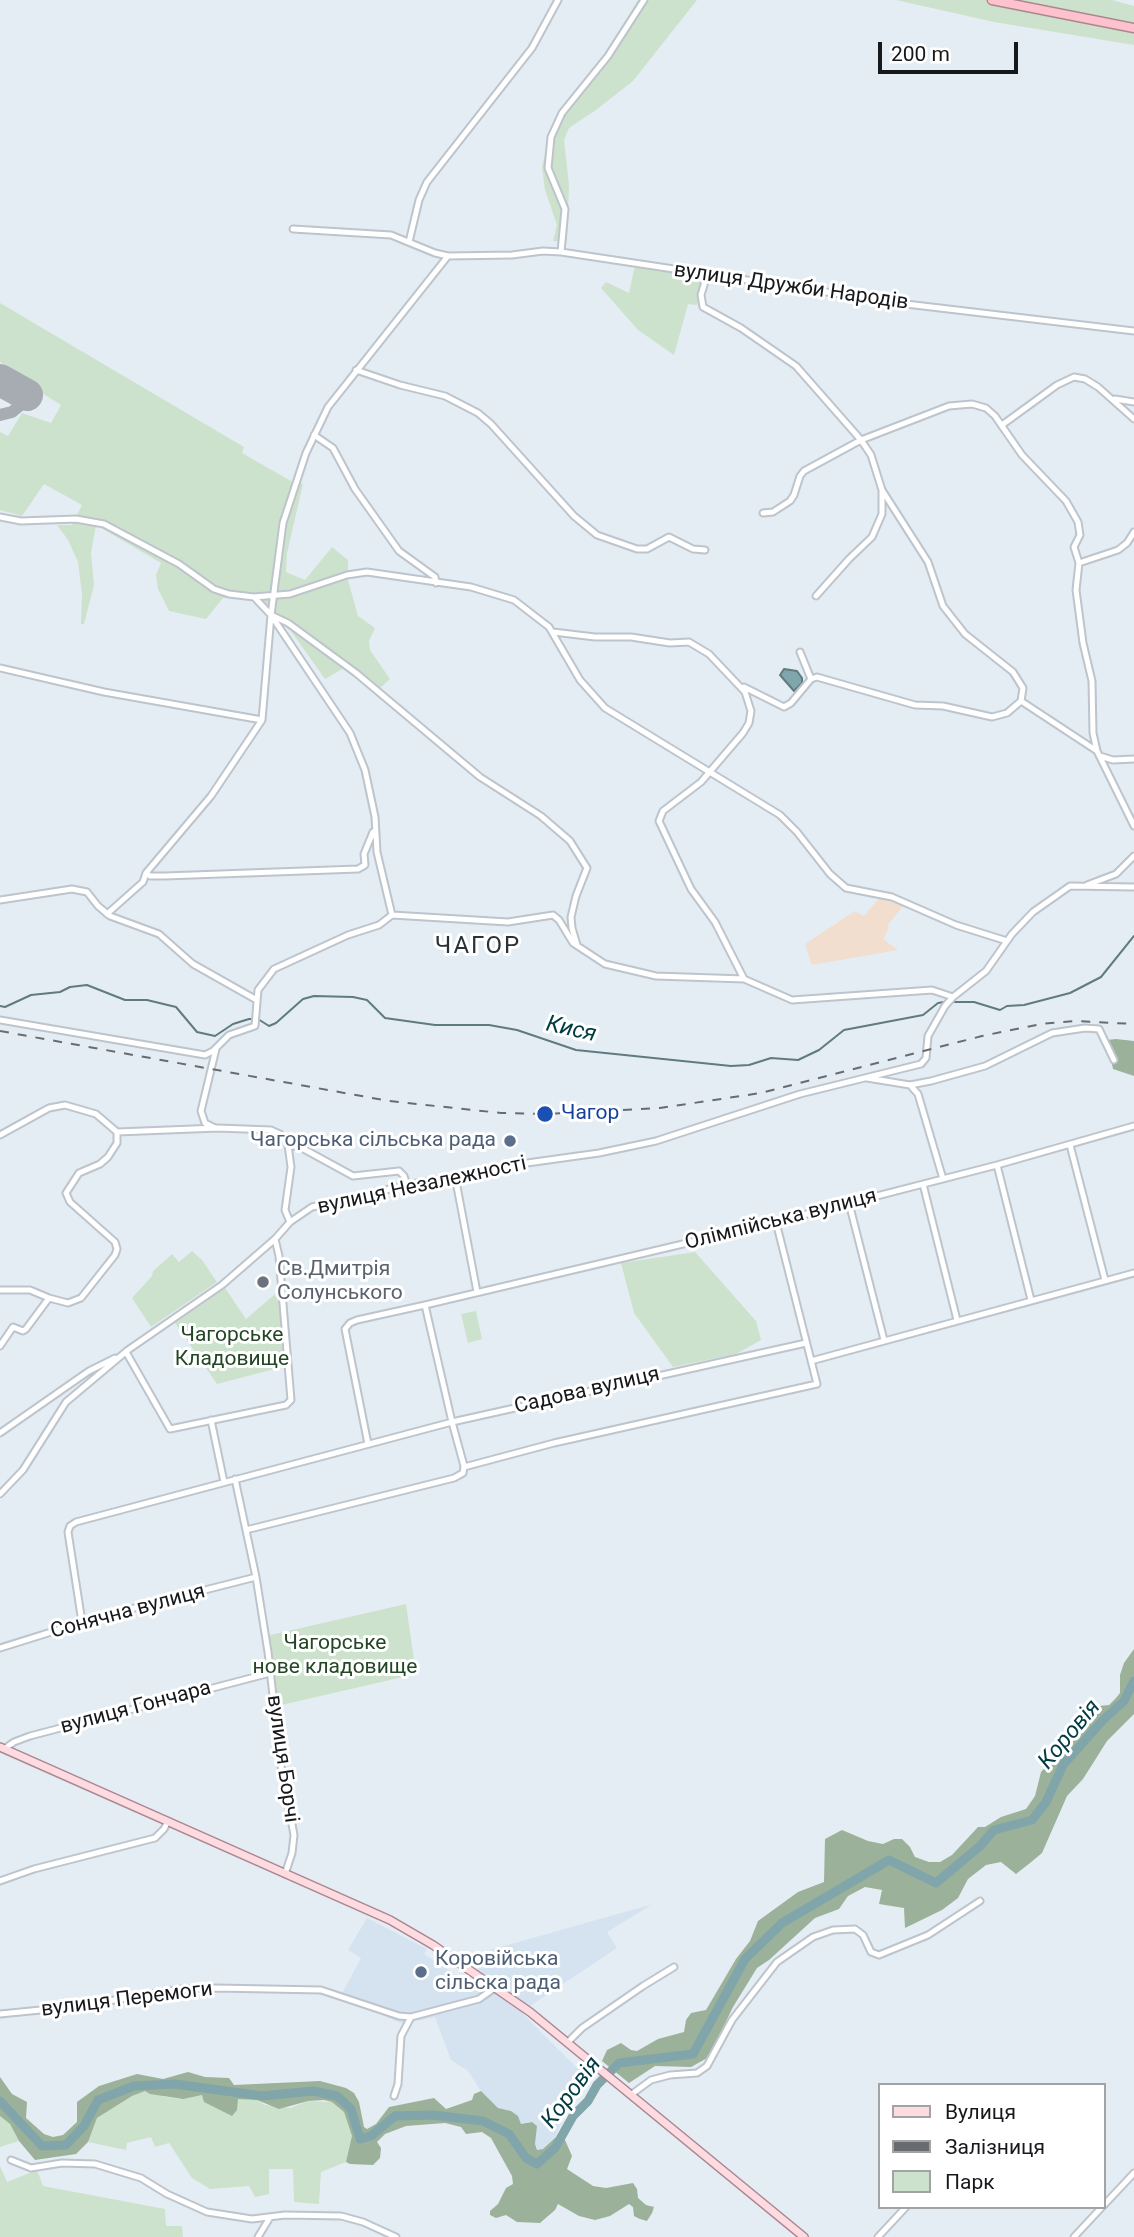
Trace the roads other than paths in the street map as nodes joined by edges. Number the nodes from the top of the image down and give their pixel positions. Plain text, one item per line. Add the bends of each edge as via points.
1 (558, 0) edge
2 (644, 0) edge
3 (992, 0) edge
4 (1134, 28) edge
5 (293, 229) dead end
6 (409, 242) junction
7 (561, 252) junction
8 (448, 256) junction
9 (707, 275) junction
10 (1134, 331) edge
11 (356, 370) junction
12 (1112, 398) junction
13 (1134, 402) edge
14 (1134, 419) edge
15 (1002, 425) junction
16 (314, 435) junction
17 (861, 440) junction
18 (882, 490) junction
19 (763, 513) dead end
20 (0, 517) edge
21 (1134, 533) edge
22 (705, 550) dead end
23 (1079, 563) junction
24 (436, 583) junction
25 (274, 596) junction
26 (816, 596) dead end
27 (254, 597) junction
28 (271, 615) junction
29 (553, 632) junction
30 (800, 653) dead end
31 (0, 668) edge
32 (811, 679) junction
33 (740, 684) junction
34 (1021, 701) junction
35 (262, 720) junction
36 (1098, 753) junction
37 (1134, 759) edge
38 (710, 772) junction
39 (1134, 826) edge
40 (374, 829) junction
41 (1134, 856) edge
42 (146, 873) junction
43 (1084, 886) junction
44 (1134, 887) edge
45 (0, 900) edge
46 (107, 914) junction
47 (392, 915) junction
48 (1007, 941) junction
49 (579, 947) junction
50 (744, 979) junction
51 (951, 998) junction
52 (255, 999) junction
53 (0, 1020) edge
54 (216, 1049) junction
55 (1114, 1060) dead end
56 (864, 1078) junction
57 (910, 1085) junction
58 (1134, 1126) edge
59 (218, 1128) junction
60 (117, 1132) junction
61 (0, 1134) edge
62 (288, 1145) junction
63 (1070, 1145) junction
64 (997, 1165) junction
65 (455, 1176) junction
66 (943, 1179) junction
67 (923, 1184) junction
68 (407, 1185) junction
69 (849, 1203) junction
70 (290, 1222) junction
71 (776, 1222) junction
72 (275, 1239) junction
73 (1134, 1273) edge
74 (1105, 1280) junction
75 (0, 1290) edge
76 (477, 1292) junction
77 (49, 1298) junction
78 (1031, 1300) junction
79 (425, 1305) junction
80 (957, 1320) junction
81 (884, 1340) junction
82 (807, 1343) junction
83 (0, 1346) edge
84 (124, 1353) junction
85 (811, 1361) junction
86 (211, 1420) junction
87 (452, 1422) junction
88 (0, 1433) edge
89 (368, 1444) junction
90 (464, 1467) junction
91 (234, 1479) junction
92 (224, 1482) junction
93 (0, 1494) edge
94 (246, 1530) junction
95 (256, 1577) junction
96 (82, 1622) junction
97 (0, 1648) edge
98 (270, 1673) junction
99 (2, 1748) edge
100 (168, 1821) junction
101 (285, 1874) junction
102 (0, 1881) edge
103 (980, 1901) dead end
104 (674, 1967) dead end
105 (496, 1987) junction
106 (0, 2014) edge
107 (411, 2017) junction
108 (568, 2042) junction
109 (632, 2094) junction
110 (394, 2096) dead end
111 (11, 2160) dead end
112 (1134, 2173) edge
113 (1106, 2203) edge
114 (904, 2209) edge
115 (1100, 2209) edge
116 (269, 2219) junction
117 (258, 2237) edge
118 (396, 2237) edge
119 (804, 2237) edge
120 (878, 2237) edge
121 (1074, 2237) edge

1 - 6 street via 532,48 427,182
2 - 7 street via 608,56 562,113 551,137 548,168 565,209
3 - 4 highway
5 - 6 street via 391,235
6 - 8 street
7 - 8 street, вулиця Дружби Народів
7 - 9 street, вулиця Дружби Народів
8 - 11 street
9 - 10 street, вулиця Дружби Народів
9 - 17 street via 703,307 796,366
11 - 16 street
11 - 22 street via 445,396 478,413 597,535 637,549 647,549 669,537
12 - 13 street
12 - 14 street
12 - 15 street via 1085,379 1072,378
15 - 17 street via 982,405 961,404 934,410
15 - 23 street via 1022,455 1073,510 1080,532 1074,546
16 - 24 street via 333,448 355,489 399,551 435,577
16 - 25 street via 283,523
17 - 18 street
17 - 19 street via 804,471 790,501
18 - 26 street via 882,514 872,537
18 - 34 street via 928,562 943,607 965,634 1013,672 1023,688
20 - 27 street via 27,522 99,522 179,564 217,591
21 - 23 street via 1118,550
23 - 36 street via 1076,590 1092,681
24 - 25 street via 358,572
24 - 29 street via 471,587 514,600
25 - 27 street
25 - 28 street
27 - 28 street
28 - 35 street
28 - 40 street via 350,733 365,770
28 - 49 street via 356,673 480,777 541,816 570,841 587,868 571,917
29 - 33 street via 691,642
29 - 38 street via 580,680 605,708
30 - 32 street
31 - 35 street
32 - 33 street via 783,707
32 - 34 street via 820,677 919,706 995,717
33 - 38 street via 749,700 749,723
34 - 36 street
35 - 42 street via 211,796
36 - 37 street via 1112,760
36 - 39 street
38 - 48 street via 784,818 846,888 892,897
38 - 50 street via 663,811 659,824
40 - 42 street via 360,869
40 - 47 street
41 - 43 street via 1121,870
42 - 46 street via 135,891
43 - 44 street
43 - 48 street via 1069,886 1060,892
45 - 46 street via 77,889 91,895
46 - 52 street via 159,934 193,964
47 - 49 street via 508,922 551,915
47 - 52 street via 379,925 279,966 264,980
48 - 51 street via 982,975
49 - 50 street via 606,964 642,974
50 - 51 street via 794,1001 932,989
51 - 56 street, вулиця Незалежності via 927,1039 921,1064
52 - 54 street via 256,1024 226,1036
53 - 54 street via 197,1055
54 - 59 street via 201,1111 205,1122
55 - 57 street via 1098,1028 1073,1029 1048,1034 977,1069
56 - 57 street
56 - 65 street, вулиця Незалежності via 656,1141
57 - 66 street via 918,1094
58 - 63 street, Олімпійська вулиця
59 - 60 street
59 - 62 street via 271,1130
60 - 61 street via 96,1114 65,1105 49,1108
60 - 77 street via 117,1143 106,1159 79,1173 66,1193 70,1202 115,1242 116,1253 79,1299 68,1303
62 - 68 street via 353,1176 400,1171
62 - 70 street via 291,1167 285,1210
63 - 64 street, Олімпійська вулиця
63 - 74 street
64 - 66 street, Олімпійська вулиця
64 - 78 street
65 - 68 street, вулиця Незалежності
65 - 76 street
66 - 67 street, Олімпійська вулиця
67 - 69 street, Олімпійська вулиця
67 - 80 street
68 - 70 street, вулиця Незалежності via 312,1207
69 - 71 street, Олімпійська вулиця
69 - 81 street
70 - 72 street, вулиця Незалежності
71 - 76 street, Олімпійська вулиця
71 - 82 street
72 - 84 street, вулиця Незалежності via 222,1285
72 - 86 street via 291,1400 286,1405
73 - 74 street
74 - 78 street
75 - 77 street via 30,1290
76 - 79 street, Олімпійська вулиця
77 - 83 street via 26,1330 13,1327
78 - 80 street
79 - 87 street
79 - 89 street, Олімпійська вулиця via 352,1322 345,1329
80 - 81 street
81 - 85 street
82 - 85 street
82 - 87 street, Садова вулиця
84 - 86 street via 170,1429
84 - 88 street via 92,1369
84 - 93 street, вулиця Незалежності via 66,1402 23,1470
85 - 90 street via 817,1384
86 - 92 street
87 - 89 street, Садова вулиця
87 - 90 street
89 - 91 street, Садова вулиця
90 - 94 street via 454,1478
91 - 92 street, Садова вулиця
91 - 94 street, вулиця Борчі
92 - 96 street, Садова вулиця via 70,1526
94 - 95 street, вулиця Борчі
95 - 96 street, Сонячна вулиця
95 - 98 street, вулиця Борчі
96 - 97 street, Сонячна вулиця
98 - 99 street, вулиця Гончара via 30,1735
98 - 101 street, вулиця Борчі via 294,1840
99 - 100 main road
100 - 101 main road
100 - 102 street via 153,1838
101 - 105 main road via 390,1920
103 - 109 street via 928,1936 879,1955 871,1952 855,1929 813,1937 777,1962 732,2020 707,2066 697,2073 651,2080
104 - 108 street
105 - 107 street, вулиця Перемоги via 477,2000
105 - 108 main road
106 - 107 street, вулиця Перемоги via 196,1988 325,1990
107 - 110 street via 401,2036
108 - 109 main road
109 - 119 main road
111 - 116 street via 31,2168 95,2164 141,2178 207,2212
112 - 113 street
114 - 120 street
115 - 121 street
116 - 117 street
116 - 118 street via 341,2216

